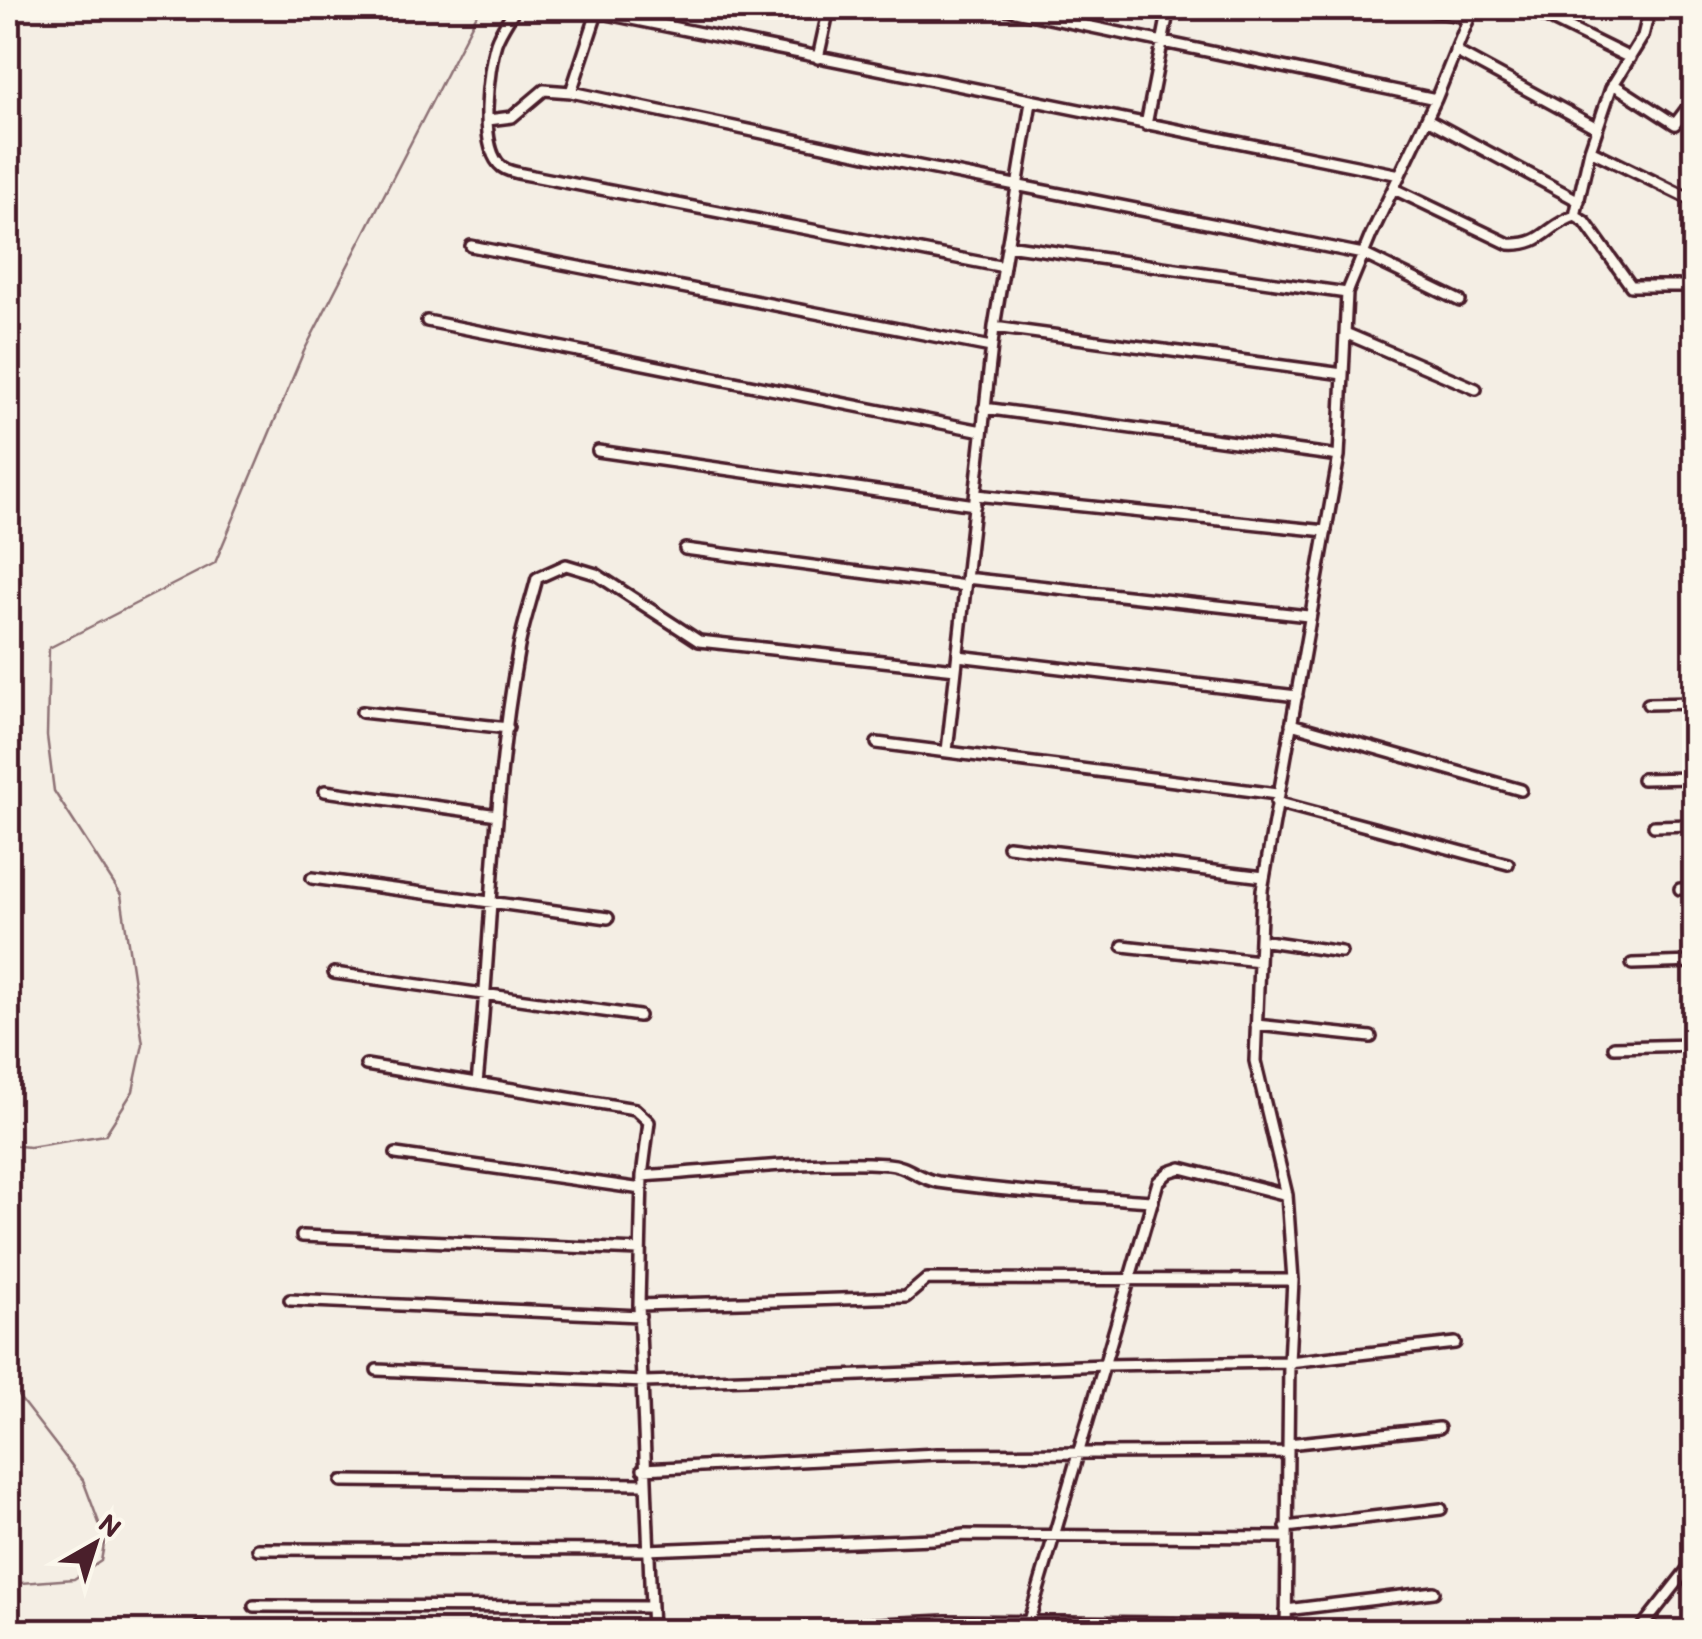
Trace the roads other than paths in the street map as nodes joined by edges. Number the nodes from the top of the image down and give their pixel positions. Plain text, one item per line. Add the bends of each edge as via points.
1 (515, 8) edge
2 (829, 8) edge
3 (1001, 8) edge
4 (1168, 8) edge
5 (1418, 8) edge
6 (1528, 8) edge
7 (1650, 8) edge
8 (598, 10) edge
9 (1471, 13) edge
10 (1162, 40) junction
11 (1455, 51) junction
12 (818, 58) junction
13 (1630, 58) junction
14 (1614, 84) junction
15 (571, 92) junction
16 (1436, 99) junction
17 (1694, 99) edge
18 (1030, 102) junction
19 (1427, 118) junction
20 (488, 120) junction
21 (1146, 125) junction
22 (1598, 128) junction
23 (1590, 150) junction
24 (1400, 175) junction
25 (1017, 184) junction
26 (1394, 189) junction
27 (1579, 201) junction
28 (1694, 201) edge
29 (1575, 216) junction
30 (1007, 245) junction
31 (471, 246) dead end
32 (1363, 254) junction
33 (1004, 267) junction
34 (1694, 286) edge
35 (1347, 294) junction
36 (1460, 301) dead end
37 (426, 320) dead end
38 (994, 326) junction
39 (1345, 333) junction
40 (992, 347) junction
41 (1344, 374) junction
42 (1476, 389) dead end
43 (984, 408) junction
44 (982, 431) junction
45 (598, 451) dead end
46 (1339, 456) junction
47 (976, 500) junction
48 (1326, 531) junction
49 (685, 548) dead end
50 (965, 582) junction
51 (1308, 616) junction
52 (958, 656) junction
53 (956, 670) junction
54 (1297, 696) junction
55 (1694, 703) edge
56 (1648, 704) dead end
57 (362, 712) dead end
58 (1292, 724) junction
59 (508, 728) junction
60 (878, 744) dead end
61 (947, 751) junction
62 (1694, 778) edge
63 (1642, 779) dead end
64 (1521, 790) dead end
65 (325, 791) dead end
66 (1276, 798) junction
67 (498, 815) junction
68 (1694, 825) edge
69 (1654, 826) dead end
70 (1008, 846) dead end
71 (1508, 864) dead end
72 (1264, 876) junction
73 (312, 878) dead end
74 (1694, 888) edge
75 (1680, 889) dead end
76 (492, 904) junction
77 (608, 918) dead end
78 (1260, 940) junction
79 (1123, 946) dead end
80 (1341, 952) dead end
81 (1259, 961) junction
82 (1694, 962) edge
83 (1632, 964) dead end
84 (334, 973) dead end
85 (486, 995) junction
86 (640, 1016) dead end
87 (1256, 1025) junction
88 (1371, 1037) dead end
89 (1694, 1046) edge
90 (1614, 1047) dead end
91 (366, 1065) dead end
92 (477, 1083) junction
93 (396, 1154) dead end
94 (642, 1176) junction
95 (642, 1189) junction
96 (1287, 1195) junction
97 (1152, 1201) junction
98 (302, 1236) dead end
99 (639, 1250) junction
100 (1130, 1279) junction
101 (1293, 1280) junction
102 (290, 1300) dead end
103 (639, 1310) junction
104 (1455, 1342) dead end
105 (1288, 1362) junction
106 (1104, 1365) junction
107 (378, 1370) dead end
108 (644, 1382) junction
109 (1439, 1428) dead end
110 (1288, 1448) junction
111 (1078, 1454) junction
112 (644, 1468) junction
113 (342, 1481) dead end
114 (644, 1484) junction
115 (1441, 1509) dead end
116 (1286, 1532) junction
117 (1052, 1536) junction
118 (258, 1549) dead end
119 (646, 1550) junction
120 (1694, 1561) edge
121 (1434, 1592) dead end
122 (254, 1606) dead end
123 (648, 1606) junction
124 (1286, 1610) junction
125 (1029, 1622) junction
126 (1286, 1628) edge
127 (652, 1632) edge
128 (705, 1632) edge
129 (1638, 1632) edge

1 - 20 street via 496,42
2 - 12 street
3 - 10 street
4 - 10 street
5 - 9 street
6 - 13 street
7 - 13 street
8 - 12 street
8 - 15 street
9 - 11 street
10 - 16 street
10 - 21 street
11 - 16 street
11 - 22 street
12 - 18 street
13 - 14 street
14 - 17 street via 1675,124
14 - 22 street
15 - 20 street via 544,90 512,118
15 - 25 street
16 - 19 street
18 - 21 street
18 - 25 street
19 - 24 street
19 - 27 street
20 - 33 street via 494,156 513,172
21 - 24 street
22 - 23 street
23 - 27 street
23 - 28 street
24 - 26 street
25 - 30 street
25 - 32 street
26 - 29 street via 1509,244 1540,240
26 - 32 street
27 - 29 street
29 - 34 street via 1631,286
30 - 33 street
30 - 35 street
31 - 40 street
32 - 35 street
32 - 36 street
33 - 38 street
35 - 39 street
37 - 44 street
38 - 40 street
38 - 41 street
39 - 41 street
39 - 42 street
40 - 43 street
41 - 46 street
43 - 44 street
43 - 46 street
44 - 47 street
45 - 47 street
46 - 48 street
47 - 48 street
47 - 50 street
48 - 51 street
49 - 50 street
50 - 51 street
50 - 52 street
51 - 54 street
52 - 53 street
52 - 54 street
53 - 59 street via 699,642 596,574 566,565 537,578
53 - 61 street
54 - 58 street
55 - 56 street
57 - 59 street
58 - 64 street
58 - 66 street
59 - 67 street
60 - 61 street
61 - 66 street
62 - 63 street
65 - 67 street
66 - 71 street
66 - 72 street
67 - 76 street
68 - 69 street
70 - 72 street
72 - 78 street
73 - 76 street
74 - 75 street
76 - 77 street
76 - 85 street
78 - 80 street
78 - 81 street
79 - 81 street
81 - 87 street
82 - 83 street
84 - 85 street
85 - 86 street
85 - 92 street
87 - 88 street
87 - 96 street via 1255,1061
89 - 90 street
91 - 92 street
92 - 94 street via 634,1109 649,1122
93 - 95 street
94 - 95 street
94 - 97 street via 892,1164 948,1183
95 - 99 street
96 - 97 street via 1180,1168 1158,1182
96 - 101 street
97 - 100 street
98 - 99 street
99 - 103 street
100 - 101 street
100 - 103 street via 928,1279 906,1297
100 - 106 street
101 - 105 street
102 - 103 street
103 - 108 street
104 - 105 street
105 - 106 street
105 - 110 street
106 - 108 street
106 - 111 street
107 - 108 street
108 - 112 street
109 - 110 street
110 - 111 street
110 - 116 street
111 - 112 street
111 - 117 street
112 - 114 street
113 - 114 street
114 - 119 street
115 - 116 street
116 - 117 street
116 - 124 street
117 - 119 street
117 - 125 street
118 - 119 street
119 - 123 street
120 - 129 street
121 - 124 street
122 - 123 street
123 - 127 street
124 - 126 street
125 - 126 street
125 - 128 street

